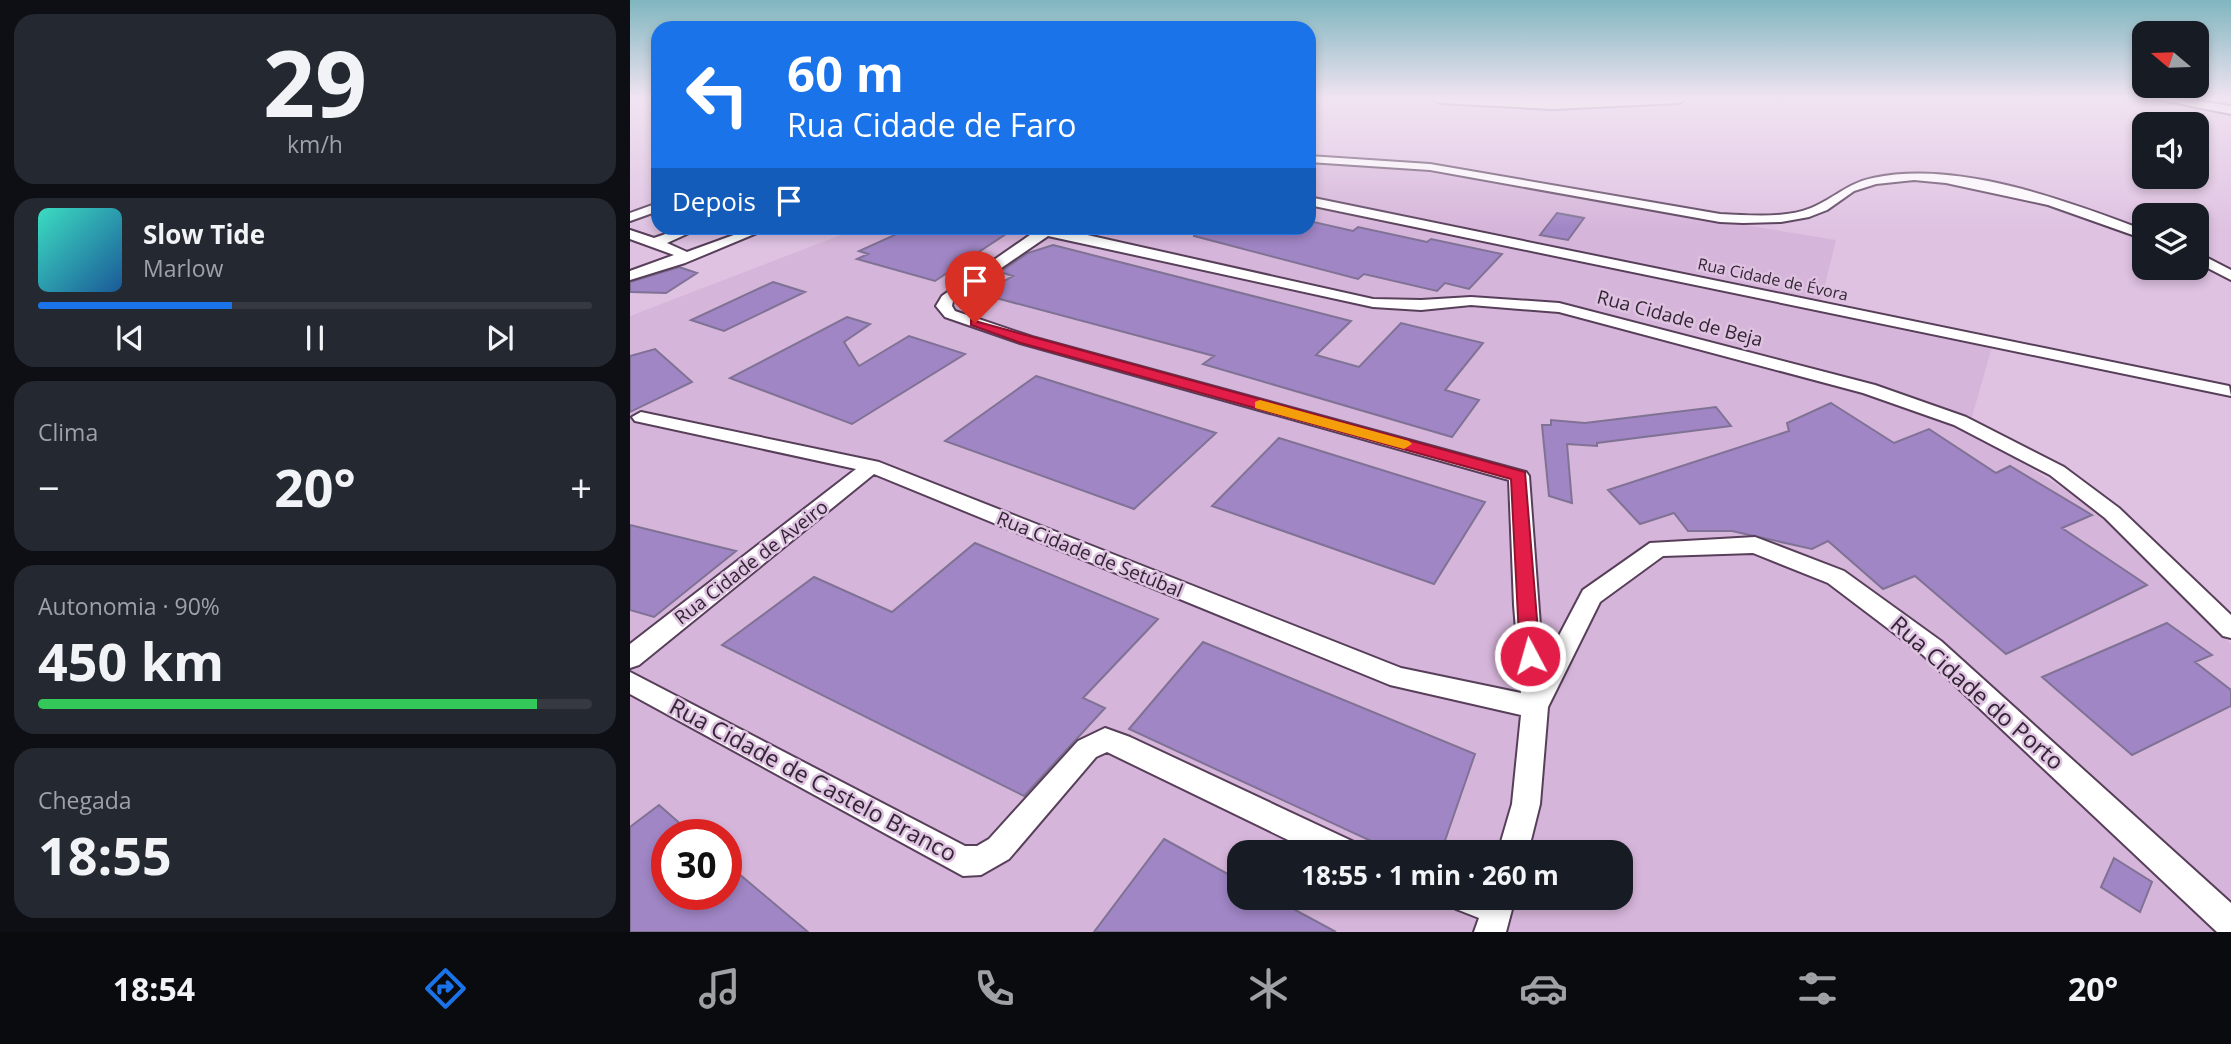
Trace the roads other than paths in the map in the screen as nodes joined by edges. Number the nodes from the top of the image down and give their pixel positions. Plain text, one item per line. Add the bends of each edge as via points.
1 (1316, 159) edge
2 (1316, 202) edge
3 (651, 210) edge
4 (630, 217) edge
5 (2132, 230) edge
6 (630, 234) edge
7 (676, 235) edge
8 (745, 235) edge
9 (1038, 235) edge
10 (1073, 235) edge
11 (657, 242) junction
12 (680, 260) junction
13 (2209, 263) edge
14 (630, 275) edge
15 (2231, 276) edge
16 (2229, 391) dead end
17 (641, 417) dead end
18 (872, 466) junction
19 (2231, 629) edge
20 (630, 658) edge
21 (630, 682) edge
22 (1535, 707) junction
23 (1319, 840) edge
24 (1516, 840) edge
25 (2231, 924) edge

1 - 5 street via 1430,167 1720,218 1757,220 1814,212 1848,189 1888,179 1934,178 1976,183
2 - 16 street, Rua Cidade de Évora
3 - 4 street
6 - 11 street
7 - 11 street
8 - 12 street
9 - 22 street via 947,299 944,306 950,314 1026,340 1519,476
10 - 19 street, Rua Cidade de Beja via 1373,303 1471,301 1559,308 1868,389 1960,421 2057,471 2112,513
11 - 12 street via 681,253
12 - 14 street
13 - 15 street
17 - 18 street, Rua Cidade de Setúbal
18 - 20 street, Rua Cidade de Aveiro
18 - 22 street, Rua Cidade de Setúbal via 1399,678
21 - 23 street, Rua Cidade de Castelo Branco via 963,860 981,860 999,849 1087,749 1105,740
22 - 24 street, Rua Cidade do Porto via 1526,804
22 - 25 street, Rua Cidade do Porto via 1591,596 1658,548 1755,545 1836,577 1932,648

